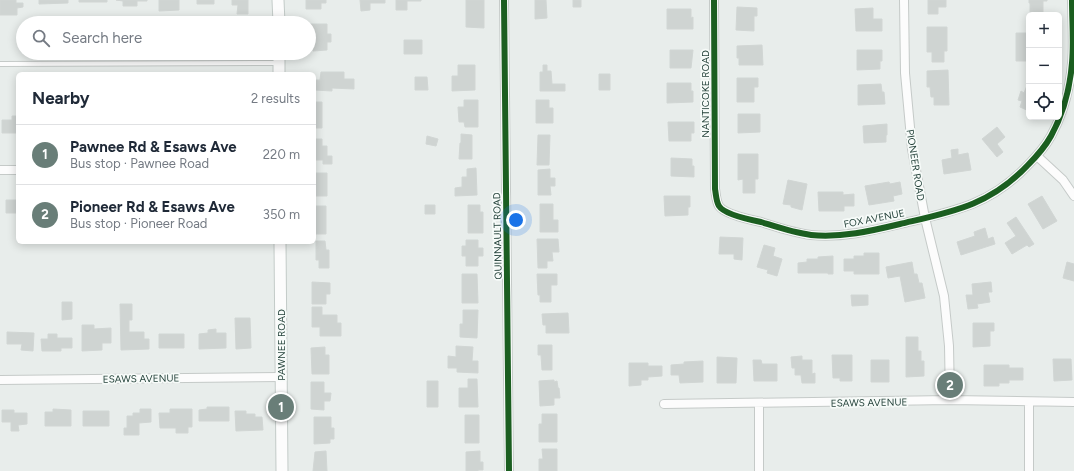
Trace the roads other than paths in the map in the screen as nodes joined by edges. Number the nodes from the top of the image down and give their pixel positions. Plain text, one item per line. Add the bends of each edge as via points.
1 (278, 0) edge
2 (504, 0) edge
3 (714, 0) edge
4 (904, 0) edge
5 (1072, 0) edge
6 (279, 16) edge
7 (279, 63) edge
8 (0, 64) edge
9 (1037, 156) junction
10 (0, 170) edge
11 (16, 170) edge
12 (715, 188) joint
13 (1074, 196) edge
14 (925, 218) junction
15 (280, 244) edge
16 (281, 377) junction
17 (0, 380) edge
18 (950, 400) junction
19 (1029, 402) junction
20 (1074, 402) edge
21 (759, 403) junction
22 (664, 404) dead end
23 (282, 471) edge
24 (509, 471) edge
25 (759, 471) edge
26 (1029, 471) edge

1 - 6 street
2 - 24 street, QUINNAULT ROAD
3 - 12 street, NANTICOKE ROAD
4 - 14 street, PIONEER ROAD via 905,73 912,149
5 - 9 street, FOX AVENUE via 1070,84 1051,136
7 - 8 lane
9 - 13 street via 1063,180
9 - 14 street, FOX AVENUE via 1008,184 990,196 960,209
10 - 11 street
12 - 14 street, FOX AVENUE via 720,207 729,212 810,235 848,234
14 - 18 street, PIONEER ROAD via 944,296 949,346
15 - 16 street, PAWNEE ROAD
16 - 17 street, ESAWS AVENUE
16 - 23 street, PAWNEE ROAD
18 - 19 street, ESAWS AVENUE
18 - 21 street, ESAWS AVENUE
19 - 20 street, ESAWS AVENUE
19 - 26 street
21 - 22 street, ESAWS AVENUE
21 - 25 street

